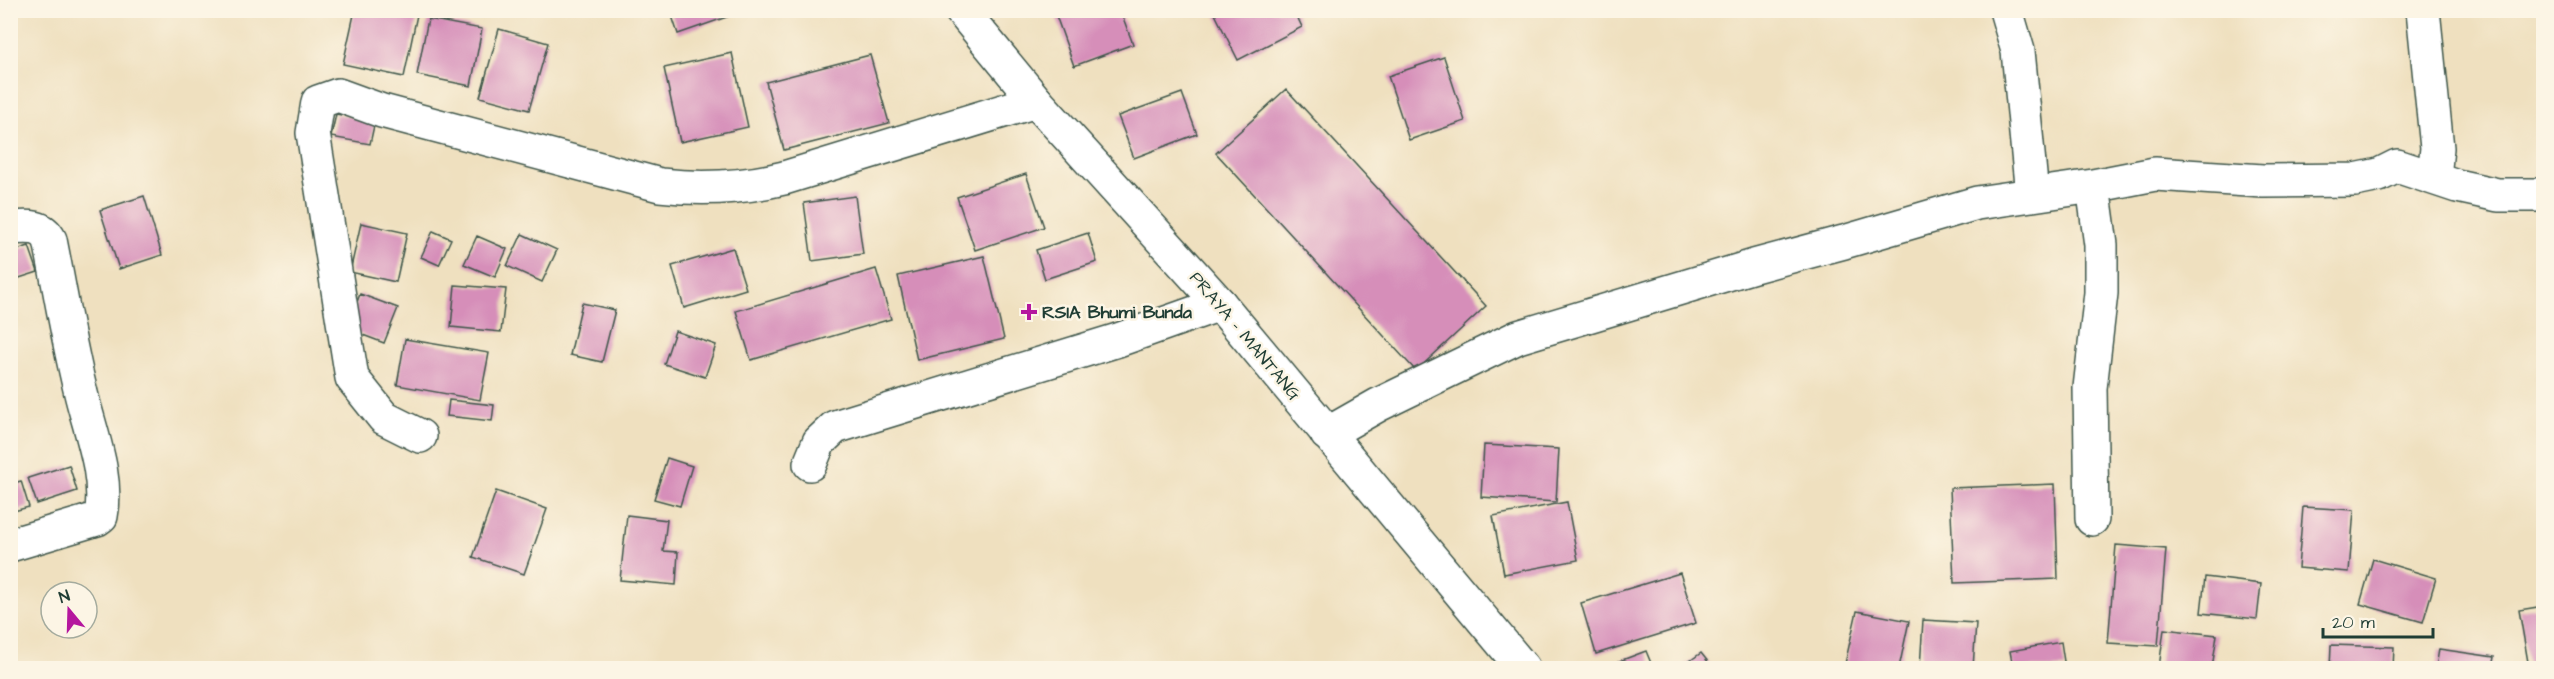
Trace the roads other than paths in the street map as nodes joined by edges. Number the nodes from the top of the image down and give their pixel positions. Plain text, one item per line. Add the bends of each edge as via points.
1 (961, 10) edge
2 (2006, 10) edge
3 (2423, 10) edge
4 (1036, 101) junction
5 (2434, 177) junction
6 (2093, 186) junction
7 (2032, 195) junction
8 (2544, 195) edge
9 (10, 228) edge
10 (1220, 304) junction
11 (1327, 434) junction
12 (420, 436) dead end
13 (810, 464) dead end
14 (2092, 519) dead end
15 (10, 545) edge
16 (1523, 669) edge

1 - 4 street, PRAYA - MANTANG
2 - 7 street via 2018,51
3 - 5 street via 2437,148
4 - 10 street, PRAYA - MANTANG
4 - 12 street via 784,178 752,186 705,189 660,185 382,111 338,95 318,102 312,133 352,378 384,418
5 - 6 street via 2397,166 2355,180 2253,180 2155,174
5 - 8 street via 2498,195
6 - 7 street
6 - 14 street via 2101,245 2101,293 2090,388
7 - 11 street via 1977,203 1547,327 1448,369
9 - 15 street via 36,228 50,240 103,493 101,516 97,519
10 - 11 street, PRAYA - MANTANG
10 - 13 street via 835,428 819,442
11 - 16 street, PRAYA - MANTANG

